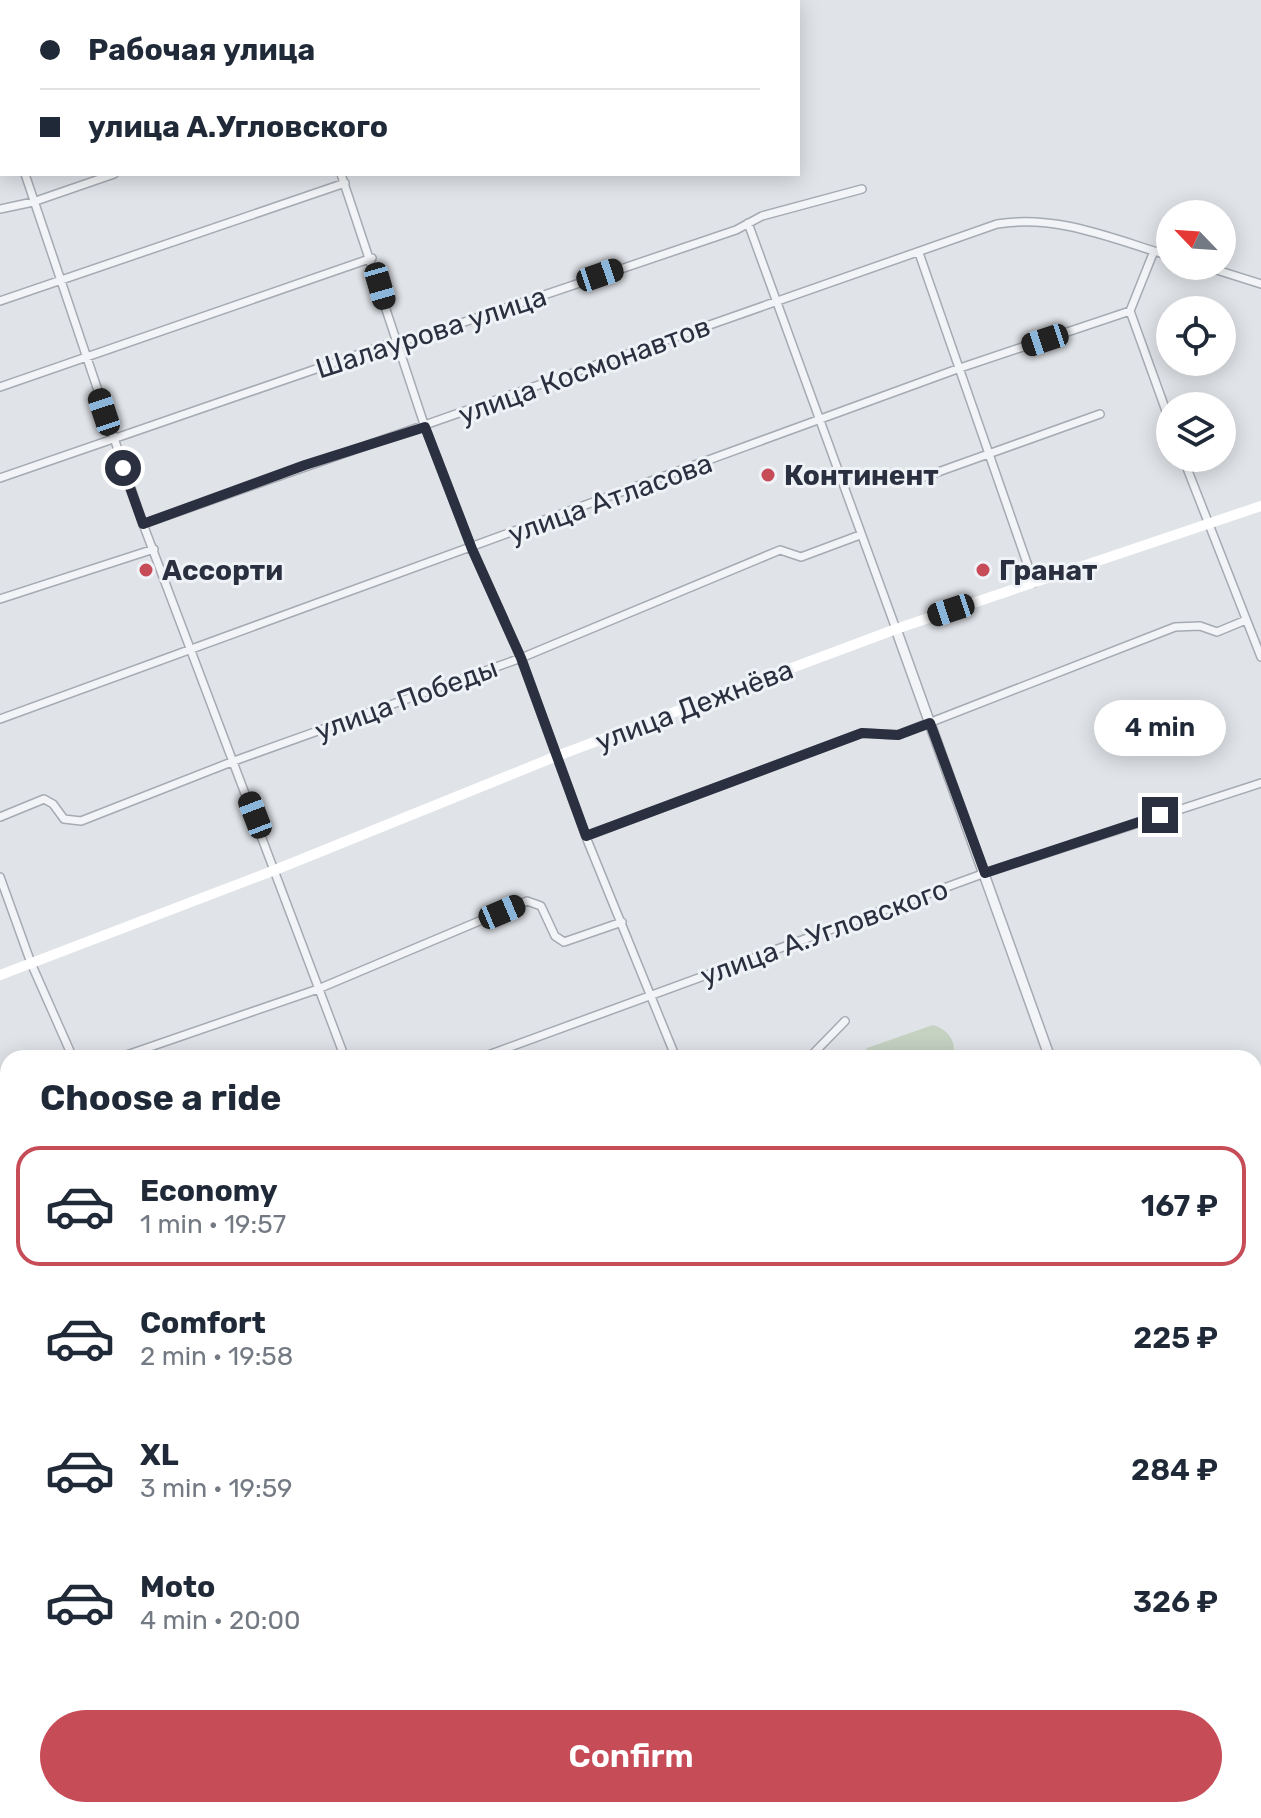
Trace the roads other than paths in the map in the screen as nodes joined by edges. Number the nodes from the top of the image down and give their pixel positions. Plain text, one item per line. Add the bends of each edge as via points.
1 (26, 176) edge
2 (108, 176) edge
3 (342, 176) edge
4 (345, 183) junction
5 (862, 189) dead end
6 (33, 202) junction
7 (0, 209) edge
8 (748, 223) junction
9 (1154, 251) joint
10 (919, 253) junction
11 (372, 258) junction
12 (1236, 276) edge
13 (61, 282) junction
14 (1261, 284) edge
15 (0, 301) edge
16 (774, 301) junction
17 (1130, 311) junction
18 (397, 341) junction
19 (86, 357) junction
20 (960, 368) junction
21 (0, 387) edge
22 (1159, 392) edge
23 (1100, 414) dead end
24 (819, 421) junction
25 (425, 427) junction
26 (112, 440) junction
27 (991, 453) junction
28 (1188, 472) edge
29 (0, 478) edge
30 (913, 481) dead end
31 (1261, 506) edge
32 (143, 524) junction
33 (1207, 525) junction
34 (860, 535) junction
35 (154, 549) junction
36 (472, 549) junction
37 (1034, 583) junction
38 (0, 599) edge
39 (1246, 620) junction
40 (896, 629) junction
41 (192, 650) junction
42 (1261, 657) edge
43 (521, 658) junction
44 (0, 719) edge
45 (930, 723) junction
46 (557, 756) junction
47 (234, 761) junction
48 (1261, 783) edge
49 (0, 817) edge
50 (586, 836) junction
51 (275, 870) junction
52 (985, 873) junction
53 (0, 877) edge
54 (622, 922) junction
55 (31, 963) junction
56 (0, 975) edge
57 (318, 989) junction
58 (649, 995) junction
59 (845, 1021) dead end
60 (69, 1050) edge
61 (141, 1050) edge
62 (342, 1050) edge
63 (501, 1050) edge
64 (673, 1050) edge
65 (817, 1050) edge
66 (1047, 1050) edge

1 - 6 street
2 - 6 street
3 - 4 street
4 - 11 street
4 - 13 street
5 - 8 street, Шалаурова улица
6 - 7 street
6 - 13 street
8 - 16 street
8 - 18 street, Шалаурова улица
9 - 10 street, улица Космонавтов via 1082,228 1026,219 997,224
9 - 17 street
10 - 16 street, улица Космонавтов
10 - 20 street
11 - 18 street
11 - 19 street
12 - 14 street
13 - 15 street
13 - 19 street
16 - 24 street
16 - 25 street, улица Космонавтов
17 - 20 street, улица Атласова
17 - 22 street
18 - 25 street
18 - 26 street, Шалаурова улица
19 - 21 street
19 - 26 street
20 - 24 street, улица Атласова
20 - 27 street
23 - 27 street
24 - 34 street
24 - 36 street, улица Атласова
25 - 32 street, улица Космонавтов
25 - 36 street
26 - 29 street, Шалаурова улица
26 - 32 street
27 - 30 street
27 - 37 street
28 - 33 street
31 - 33 main road, улица Дежнёва
32 - 35 street
33 - 37 main road, улица Дежнёва
33 - 39 street
34 - 40 street
34 - 43 street, улица Победы via 801,557 780,550
35 - 38 street
35 - 41 street
36 - 41 street, улица Атласова
36 - 43 street
37 - 40 main road, улица Дежнёва
39 - 42 street
39 - 45 street via 1217,632 1175,627
40 - 45 street
40 - 46 main road, улица Дежнёва
41 - 44 street, улица Атласова
41 - 47 street
43 - 46 street
43 - 47 street, улица Победы
45 - 50 street via 898,735 862,733
45 - 52 street
46 - 50 street
46 - 51 main road, улица Дежнёва
47 - 49 street, улица Победы via 81,821 64,819 44,799
47 - 51 street
48 - 52 street, улица А.Угловского
50 - 54 street
51 - 55 main road, улица Дежнёва
51 - 57 street
52 - 58 street, улица А.Угловского
52 - 66 street
53 - 55 street
54 - 57 street via 564,942 555,936 541,906 527,901
54 - 58 street
55 - 56 main road, улица Дежнёва
55 - 60 street
57 - 61 street
57 - 62 street
58 - 63 street, улица А.Угловского
58 - 64 street
59 - 65 street

